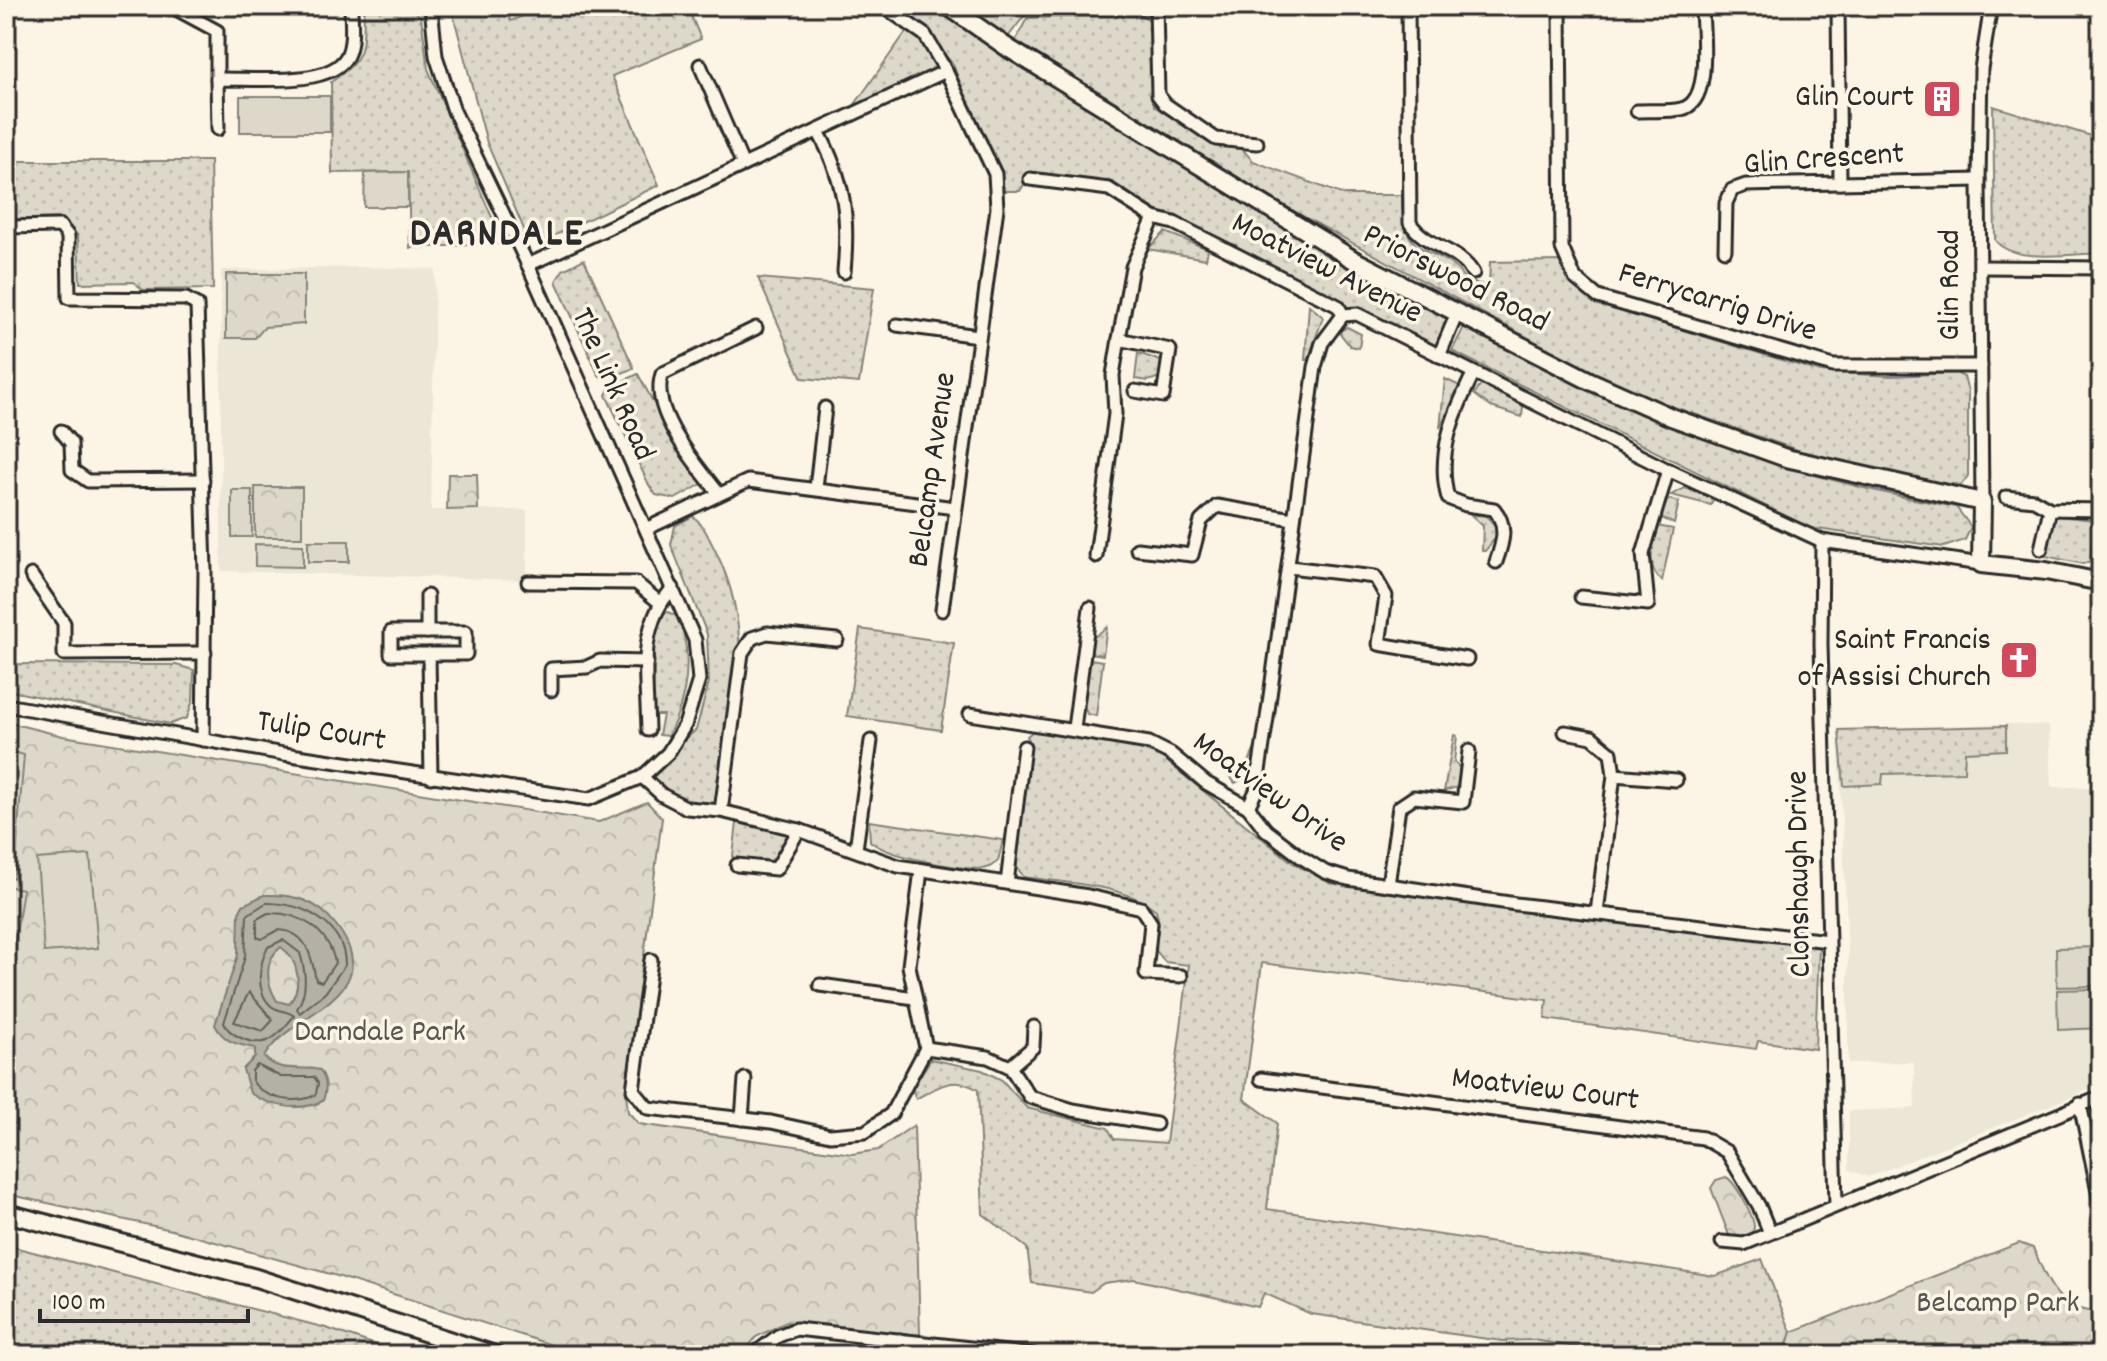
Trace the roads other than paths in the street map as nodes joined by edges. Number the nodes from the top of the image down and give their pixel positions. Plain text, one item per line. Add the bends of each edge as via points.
1 (178, 6) edge
2 (351, 6) edge
3 (431, 6) edge
4 (883, 6) edge
5 (948, 6) edge
6 (1021, 6) edge
7 (1156, 6) edge
8 (1408, 6) edge
9 (1560, 6) edge
10 (1702, 6) edge
11 (1838, 6) edge
12 (1991, 6) edge
13 (700, 65) dead end
14 (946, 71) junction
15 (217, 79) junction
16 (1637, 111) dead end
17 (218, 129) dead end
18 (818, 131) junction
19 (1257, 143) dead end
20 (743, 165) junction
21 (1030, 179) dead end
22 (1979, 180) junction
23 (1840, 183) junction
24 (1154, 218) junction
25 (6, 227) edge
26 (1725, 250) dead end
27 (528, 265) junction
28 (1981, 267) junction
29 (2101, 268) edge
30 (844, 272) dead end
31 (1473, 273) dead end
32 (1458, 311) junction
33 (1343, 315) junction
34 (897, 325) dead end
35 (756, 328) dead end
36 (978, 336) junction
37 (1119, 339) junction
38 (1439, 356) junction
39 (1981, 366) junction
40 (1473, 374) junction
41 (1135, 391) dead end
42 (825, 408) dead end
43 (61, 431) dead end
44 (1668, 470) junction
45 (203, 480) junction
46 (816, 488) junction
47 (719, 494) junction
48 (2006, 497) dead end
49 (1982, 502) junction
50 (955, 508) junction
51 (2050, 509) junction
52 (2101, 510) edge
53 (1293, 519) junction
54 (648, 528) junction
55 (1822, 541) junction
56 (1137, 549) dead end
57 (2041, 549) dead end
58 (1096, 556) dead end
59 (1496, 562) dead end
60 (1981, 564) junction
61 (1289, 567) junction
62 (31, 575) dead end
63 (2101, 580) edge
64 (528, 582) dead end
65 (673, 588) junction
66 (427, 596) dead end
67 (1581, 597) dead end
68 (659, 602) junction
69 (1090, 608) dead end
70 (942, 610) dead end
71 (427, 632) junction
72 (837, 640) dead end
73 (205, 653) junction
74 (429, 654) junction
75 (1467, 659) dead end
76 (647, 662) junction
77 (551, 690) dead end
78 (6, 705) edge
79 (970, 714) dead end
80 (1074, 728) junction
81 (648, 730) dead end
82 (1565, 732) dead end
83 (203, 740) junction
84 (871, 741) dead end
85 (1024, 747) dead end
86 (1469, 751) dead end
87 (1614, 775) junction
88 (431, 777) junction
89 (642, 777) junction
90 (1676, 780) dead end
91 (1248, 807) junction
92 (721, 811) junction
93 (799, 830) junction
94 (856, 849) junction
95 (737, 865) dead end
96 (921, 870) junction
97 (1007, 883) junction
98 (1388, 885) junction
99 (1597, 913) junction
100 (1828, 941) junction
101 (651, 960) dead end
102 (1181, 976) dead end
103 (820, 985) dead end
104 (915, 998) junction
105 (1034, 1027) dead end
106 (926, 1048) junction
107 (1010, 1067) junction
108 (745, 1079) dead end
109 (1261, 1079) dead end
110 (2101, 1097) edge
111 (2080, 1104) junction
112 (742, 1119) junction
113 (1156, 1124) dead end
114 (1836, 1204) junction
115 (2101, 1206) edge
116 (6, 1213) edge
117 (1770, 1233) junction
118 (1722, 1242) dead end
119 (900, 1340) junction
120 (495, 1355) edge
121 (753, 1355) edge
122 (898, 1355) edge
123 (1035, 1355) edge

1 - 15 street via 217,31
2 - 15 street via 348,55 332,73
3 - 27 street, The Link Road via 436,56 454,111
4 - 14 street, Belcamp Avenue via 925,35
5 - 32 street, Priorswood Road via 1270,211
6 - 7 street
7 - 19 street via 1158,95 1216,139
8 - 31 street via 1410,223 1420,237 1467,263
9 - 39 street, Ferrycarrig Drive via 1562,248 1575,278 1598,297 1833,366
10 - 16 street via 1702,91 1683,109
11 - 23 street
12 - 22 street, Glin Road via 1981,69
13 - 20 street
14 - 18 street
14 - 36 street, Belcamp Avenue via 995,174 997,208
15 - 17 street
18 - 20 street
18 - 30 street via 844,192
20 - 27 street
21 - 24 street, Moatview Avenue via 1109,189
22 - 23 street, Glin Crescent
22 - 28 street, Glin Road
23 - 26 street, Glin Crescent via 1746,185 1732,190 1726,203
24 - 33 street, Moatview Avenue via 1174,223 1333,303
24 - 37 street via 1132,267
25 - 45 street via 60,226 68,236 69,298 186,299 197,305
27 - 54 street, The Link Road
28 - 29 street
28 - 39 street, Glin Road
32 - 38 street
32 - 49 street, Priorswood Road via 1671,417 1786,458
33 - 38 street, Moatview Avenue via 1357,314
33 - 53 street via 1322,343 1315,367
34 - 36 street, Belcamp Avenue
35 - 47 street via 662,374 660,380 661,399 688,458
36 - 50 street, Belcamp Avenue
37 - 41 street via 1170,350 1163,396
37 - 58 street
38 - 40 street, Moatview Avenue
39 - 49 street, Glin Road
40 - 44 street, Moatview Avenue
40 - 59 street via 1450,420 1444,483 1448,498 1494,509 1503,520
42 - 46 street
43 - 45 street via 71,443 72,470 88,481
44 - 55 street, Moatview Avenue
44 - 67 street via 1643,554 1648,604
45 - 73 street
46 - 47 street via 748,481
46 - 50 street
47 - 54 street
48 - 51 street via 2034,500
49 - 60 street, Glin Road
50 - 70 street, Belcamp Avenue
51 - 52 street
51 - 57 street
53 - 56 street via 1217,506 1201,521 1192,555
53 - 61 street
54 - 65 street, The Link Road
55 - 60 street, Moatview Avenue
55 - 100 street, Clonshaugh Drive
60 - 63 street
61 - 75 street via 1375,577 1386,596 1379,644
61 - 91 street via 1256,791
62 - 73 street via 64,623 64,654
64 - 68 street via 636,583
65 - 68 street
65 - 89 street, The Link Road via 695,640 699,680 685,725 668,753
66 - 71 street
68 - 76 street via 647,634
69 - 80 street
71 - 74 street via 391,632 391,654
71 - 74 street via 466,632 466,654
72 - 92 street via 767,633 752,638 742,653
73 - 83 street
74 - 88 street, Tulip Court
76 - 77 street via 600,661 551,669
76 - 81 street
78 - 83 street, Tulip Court
79 - 80 street, Moatview Drive
80 - 91 street, Moatview Drive via 1149,743
82 - 87 street via 1602,743 1611,753
83 - 88 street, Tulip Court
84 - 94 street
85 - 97 street
86 - 98 street, Moatview Drive via 1463,802 1414,797 1399,807
87 - 90 street
87 - 99 street
88 - 89 street, Tulip Court via 589,799
89 - 92 street via 687,808
91 - 98 street, Moatview Drive via 1266,830 1325,872
92 - 93 street
93 - 94 street
93 - 95 street via 776,869
94 - 96 street
96 - 97 street
96 - 104 street via 909,966
97 - 102 street via 1141,908 1151,923 1146,974
98 - 99 street, Moatview Drive
99 - 100 street, Moatview Drive
100 - 114 street, Clonshaugh Drive
101 - 112 street via 633,1090 648,1108
103 - 104 street
104 - 106 street
105 - 107 street via 1033,1047
106 - 107 street via 988,1057
106 - 112 street via 891,1114 865,1132 830,1135
107 - 113 street via 1030,1097
108 - 112 street
109 - 117 street, Moatview Court via 1703,1138 1727,1152
110 - 111 street
111 - 114 street
111 - 115 street
114 - 117 street
116 - 120 street via 271,1282
117 - 118 street via 1744,1244
119 - 121 street via 796,1329
119 - 122 street
119 - 123 street

